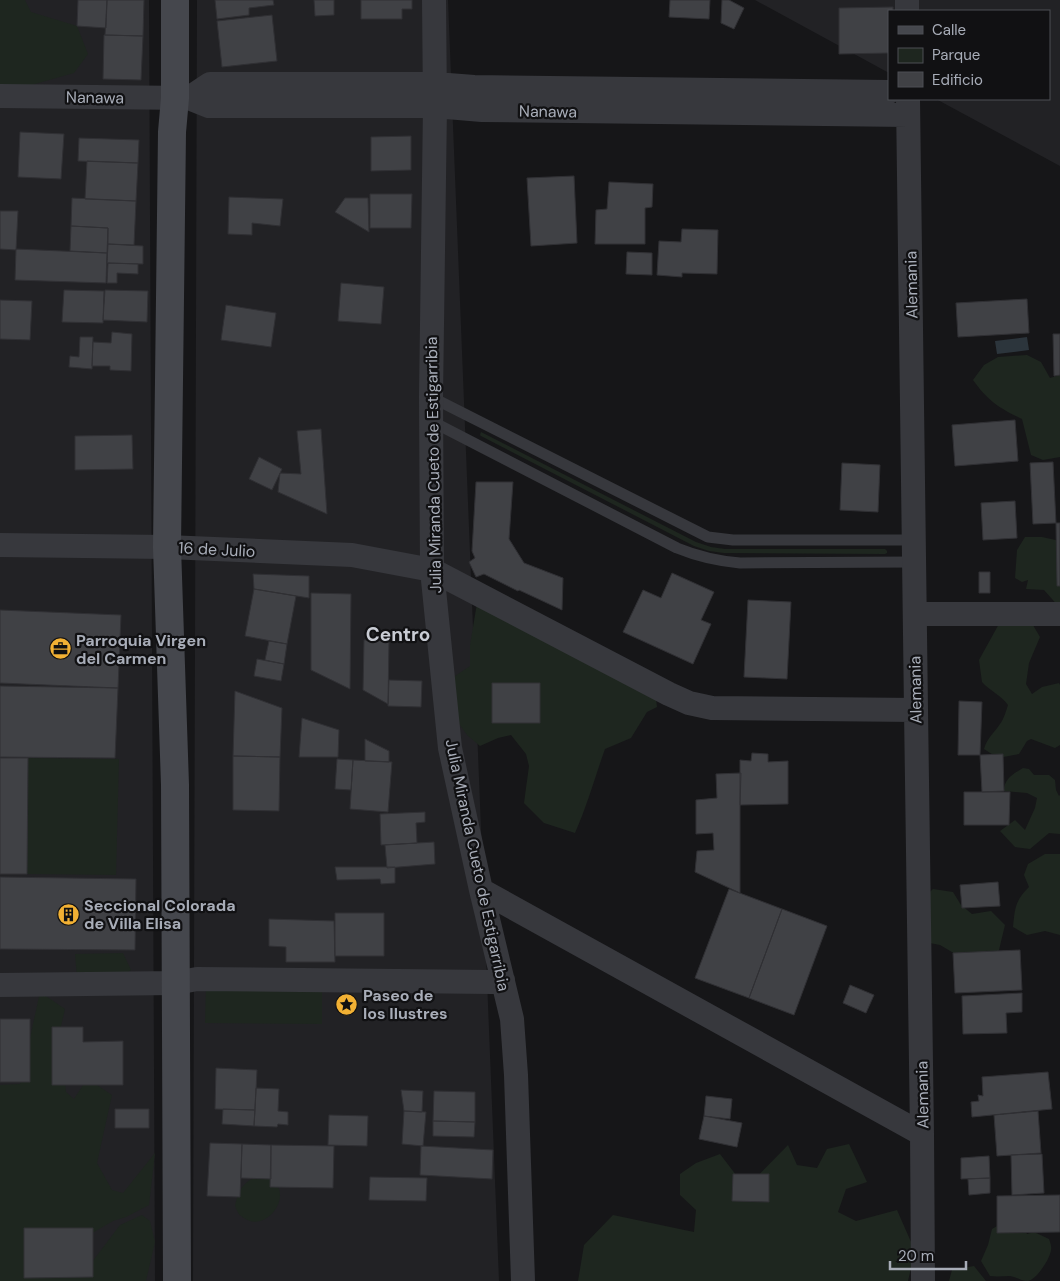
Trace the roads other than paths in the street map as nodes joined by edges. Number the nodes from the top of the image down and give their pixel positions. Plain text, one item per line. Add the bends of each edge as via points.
1 (175, 0) edge
2 (434, 0) edge
3 (888, 92) edge
4 (435, 95) junction
5 (0, 96) edge
6 (182, 98) junction
7 (908, 107) edge
8 (431, 397) junction
9 (431, 421) junction
10 (0, 545) edge
11 (167, 547) junction
12 (914, 551) junction
13 (432, 570) junction
14 (914, 614) junction
15 (1060, 614) edge
16 (916, 710) junction
17 (481, 890) junction
18 (503, 980) junction
19 (176, 983) junction
20 (0, 985) edge
21 (922, 1134) junction
22 (177, 1281) edge
23 (523, 1281) edge
24 (923, 1281) edge

1 - 6 main road
2 - 4 street, Julia Miranda Cueto de Estigarribia
3 - 4 street, Nanawa via 474,87
4 - 6 street, Nanawa via 210,84
4 - 7 street, Nanawa via 482,110
4 - 8 street, Julia Miranda Cueto de Estigarribia
5 - 6 street, Nanawa
6 - 11 main road via 172,132
7 - 12 street, Alemania
8 - 9 street, Julia Miranda Cueto de Estigarribia
8 - 12 lane via 708,537
9 - 12 lane via 696,556 740,563
9 - 13 street, Julia Miranda Cueto de Estigarribia
10 - 11 street, 16 de Julio
11 - 13 street, 16 de Julio via 352,555
11 - 19 main road via 175,785
12 - 14 street, Alemania
13 - 16 street, 16 de Julio via 689,703 712,708
13 - 17 street, Julia Miranda Cueto de Estigarribia via 450,748
14 - 15 street
14 - 16 street, Alemania
16 - 21 street, Alemania
17 - 18 street, Julia Miranda Cueto de Estigarribia
17 - 21 street
18 - 19 street via 196,979
18 - 23 street, Julia Miranda Cueto de Estigarribia via 512,1019 516,1075
19 - 20 street
19 - 22 main road
21 - 24 street, Alemania

